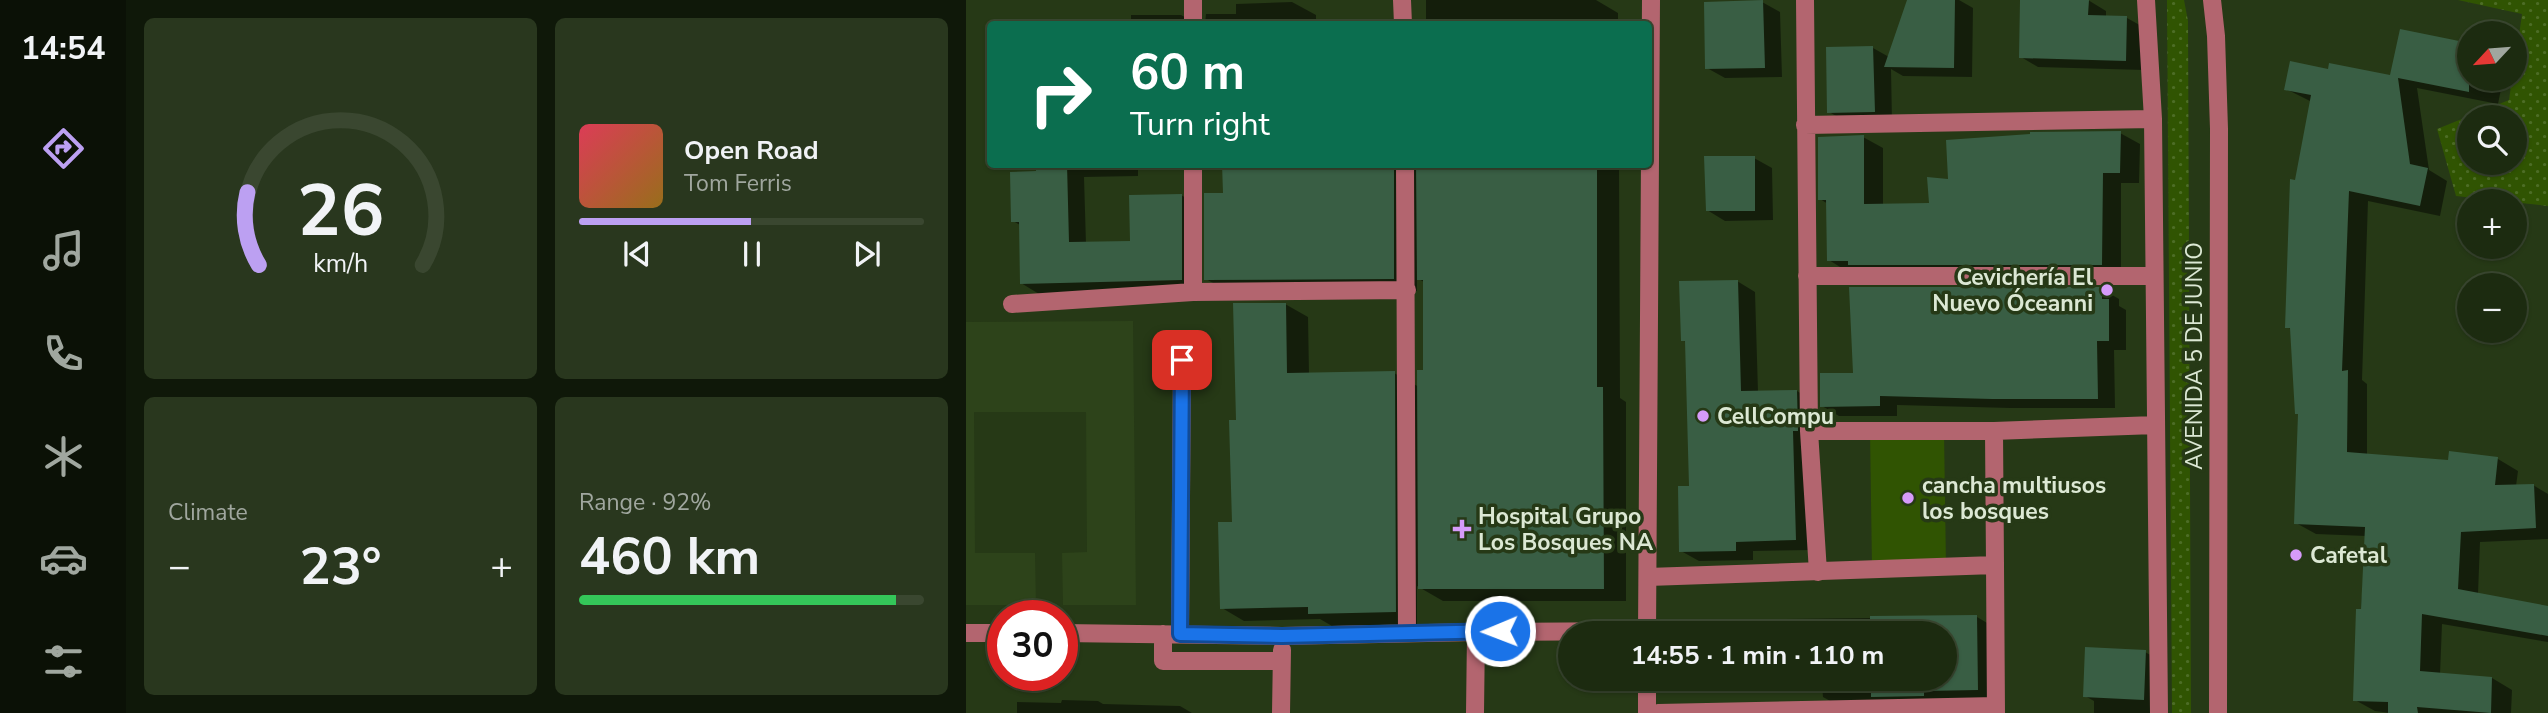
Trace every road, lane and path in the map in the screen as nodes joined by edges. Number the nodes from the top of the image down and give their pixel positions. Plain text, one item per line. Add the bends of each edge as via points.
1 (1193, 0) edge
2 (1402, 0) edge
3 (1651, 0) edge
4 (1805, 0) edge
5 (2146, 0) edge
6 (2212, 0) edge
7 (1193, 21) edge
8 (1403, 21) edge
9 (1651, 21) edge
10 (2153, 119) junction
11 (1805, 125) junction
12 (1193, 168) edge
13 (1405, 168) edge
14 (1650, 168) edge
15 (1807, 276) junction
16 (2154, 276) junction
17 (1407, 290) junction
18 (1193, 292) junction
19 (1012, 304) dead end
20 (1182, 360) dead end
21 (2155, 425) junction
22 (1809, 431) junction
23 (1994, 431) junction
24 (1995, 565) junction
25 (1818, 572) junction
26 (1648, 577) junction
27 (1647, 621) edge
28 (966, 632) edge
29 (1476, 632) junction
30 (1558, 632) edge
31 (987, 633) edge
32 (1078, 633) edge
33 (1407, 633) junction
34 (1171, 634) junction
35 (1282, 636) junction
36 (1281, 661) junction
37 (1647, 691) edge
38 (1996, 710) edge
39 (1281, 713) edge
40 (1475, 713) edge
41 (1647, 713) edge
42 (1658, 713) edge
43 (2159, 713) edge
44 (2218, 713) edge

1 - 7 street
2 - 8 street
3 - 9 street
4 - 11 street
5 - 10 street
6 - 44 street, AVENIDA 5 DE JUNIO via 2219,130
10 - 11 street
10 - 16 street
11 - 15 street
12 - 18 street
13 - 17 street
14 - 26 street
15 - 16 street
15 - 22 street
16 - 21 street
17 - 18 street
17 - 33 street
18 - 19 street
20 - 34 street
21 - 23 street
21 - 43 street
22 - 23 street
22 - 25 street
23 - 24 street
24 - 25 street
24 - 38 street
25 - 26 street
26 - 27 street
28 - 31 street
29 - 30 street
29 - 33 street
29 - 40 street
32 - 34 street
33 - 35 street
34 - 35 street
34 - 36 street via 1163,660
35 - 36 street
36 - 39 street
37 - 41 street
38 - 42 street

